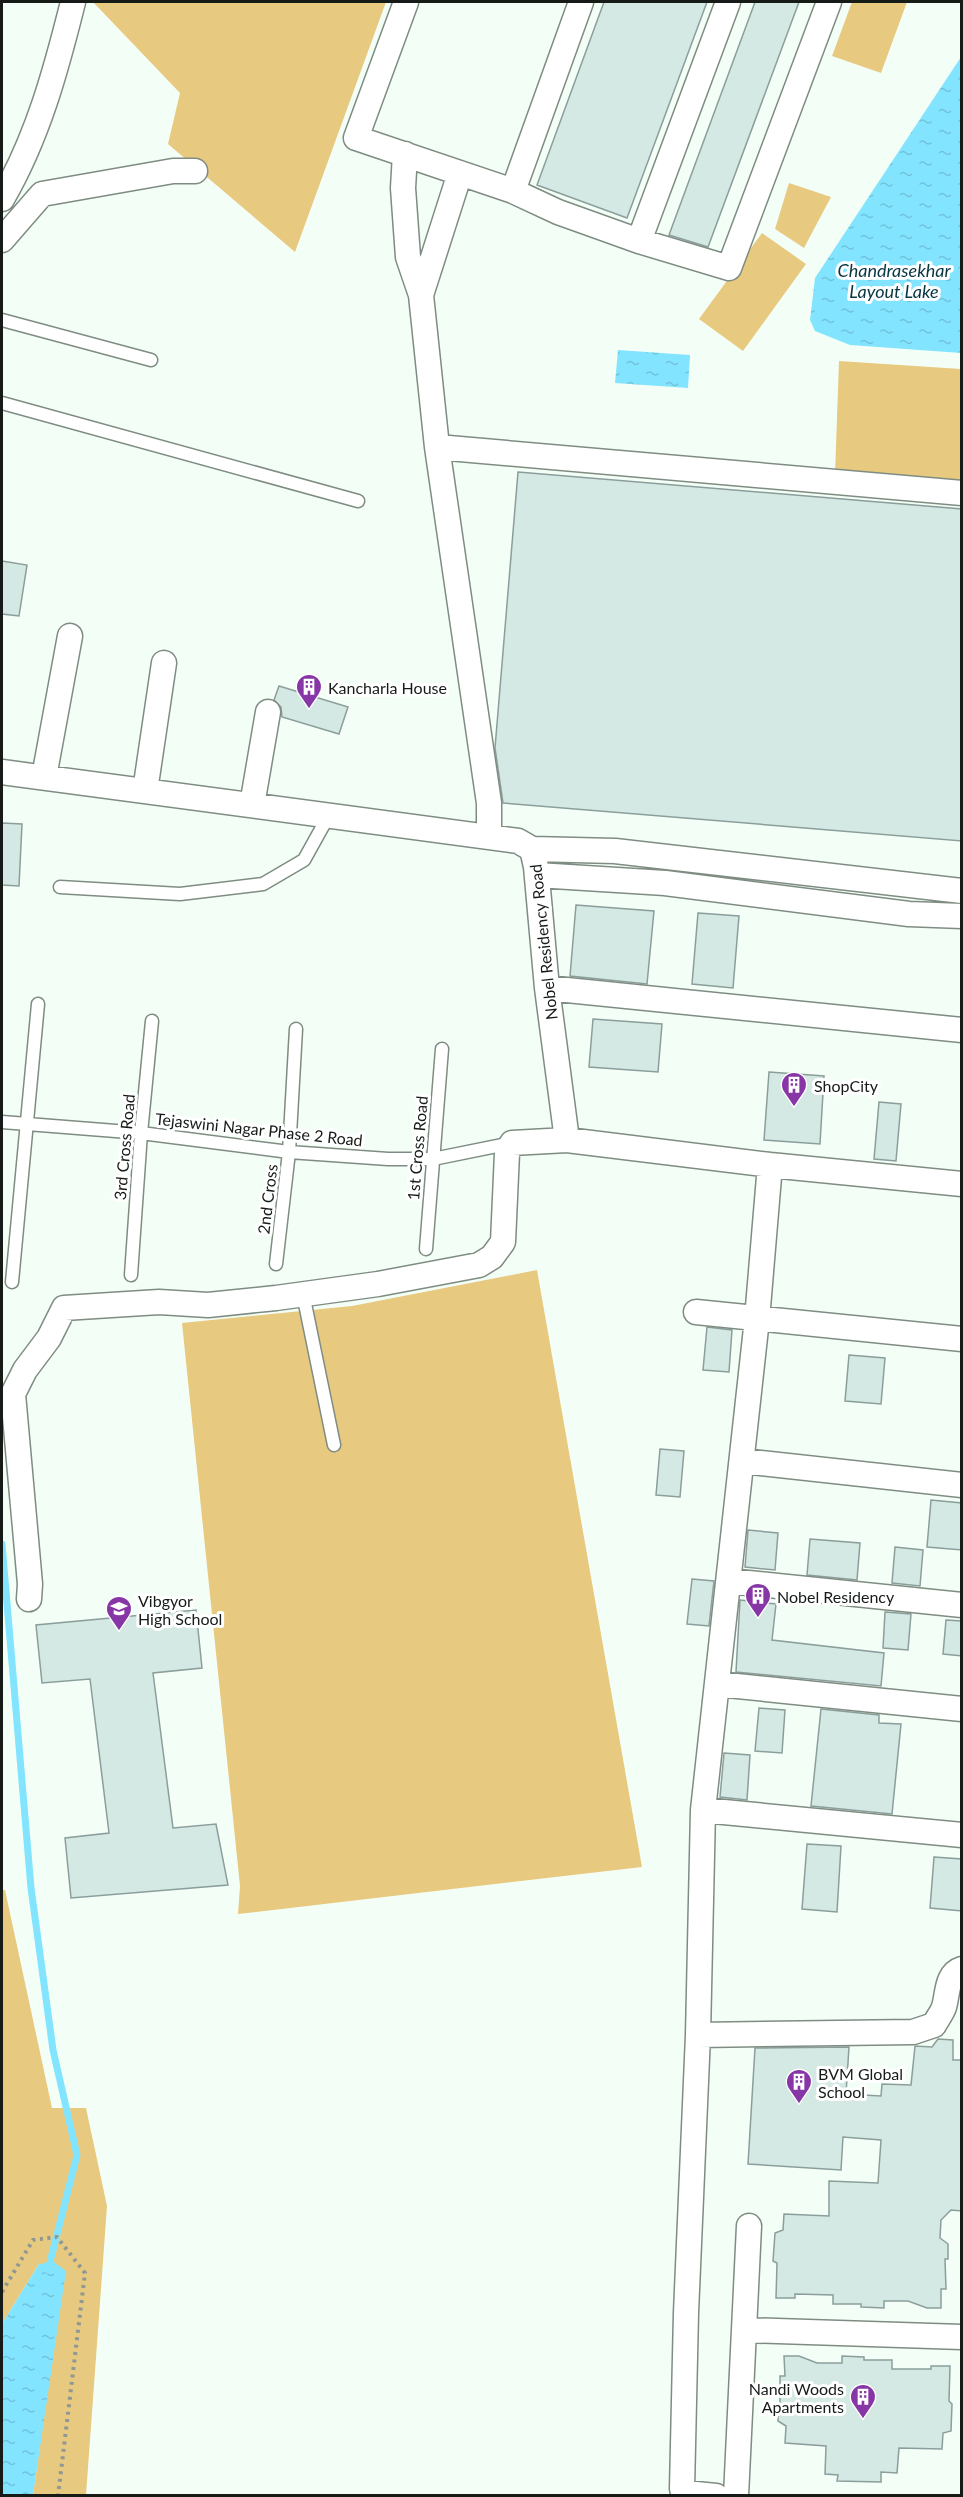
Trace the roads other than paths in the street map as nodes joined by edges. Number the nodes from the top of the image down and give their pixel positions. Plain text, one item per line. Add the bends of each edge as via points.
1 (74, 2) edge
2 (406, 2) edge
3 (581, 2) edge
4 (728, 2) edge
5 (829, 2) edge
6 (405, 154) junction
7 (195, 171) dead end
8 (460, 174) junction
9 (513, 191) junction
10 (2, 199) edge
11 (2, 240) edge
12 (639, 241) junction
13 (422, 295) junction
14 (2, 320) edge
15 (151, 360) dead end
16 (2, 403) edge
17 (437, 447) junction
18 (962, 492) edge
19 (358, 501) dead end
20 (70, 636) dead end
21 (164, 663) dead end
22 (268, 712) dead end
23 (2, 772) edge
24 (44, 777) junction
25 (145, 791) junction
26 (252, 805) junction
27 (329, 815) junction
28 (482, 836) junction
29 (532, 849) junction
30 (537, 875) junction
31 (60, 888) dead end
32 (962, 891) edge
33 (962, 916) edge
34 (547, 988) junction
35 (38, 1004) dead end
36 (152, 1021) dead end
37 (296, 1029) dead end
38 (962, 1030) edge
39 (442, 1049) dead end
40 (2, 1122) edge
41 (26, 1124) junction
42 (141, 1133) junction
43 (567, 1140) junction
44 (512, 1143) junction
45 (289, 1152) junction
46 (433, 1158) junction
47 (770, 1165) junction
48 (962, 1184) edge
49 (426, 1250) dead end
50 (276, 1264) dead end
51 (132, 1275) dead end
52 (12, 1282) dead end
53 (303, 1294) junction
54 (696, 1312) dead end
55 (757, 1319) junction
56 (962, 1339) edge
57 (334, 1445) dead end
58 (742, 1461) junction
59 (962, 1485) edge
60 (729, 1581) junction
61 (29, 1599) dead end
62 (962, 1605) edge
63 (717, 1684) junction
64 (962, 1709) edge
65 (704, 1810) junction
66 (962, 1835) edge
67 (962, 1969) edge
68 (698, 2035) junction
69 (749, 2226) dead end
70 (744, 2330) junction
71 (962, 2337) edge
72 (716, 2496) edge
73 (736, 2496) edge

1 - 10 street via 39,122
2 - 6 street via 356,138
3 - 9 street
4 - 12 street
5 - 12 street via 729,268
6 - 8 street
6 - 13 street via 408,257
7 - 11 street via 173,171 42,194
8 - 9 street
8 - 13 street
9 - 12 street
13 - 17 street
14 - 15 lane
16 - 19 lane
17 - 18 street
17 - 28 street via 480,755 473,802
20 - 24 street
21 - 25 street
22 - 26 street
23 - 24 street, Nobel Residency Road
24 - 25 street, Nobel Residency Road
25 - 26 street, Nobel Residency Road
26 - 27 street, Nobel Residency Road
27 - 28 street, Nobel Residency Road
27 - 31 lane via 304,860 263,884 180,894
28 - 29 street, Nobel Residency Road via 518,841
29 - 30 street, Nobel Residency Road
29 - 32 street via 615,851
30 - 33 street via 665,883 909,914
30 - 34 street, Nobel Residency Road
34 - 38 street
34 - 43 street, Nobel Residency Road
35 - 41 lane
36 - 42 lane, 3rd Cross Road
37 - 45 lane, 2nd Cross
39 - 46 lane, 1st Cross Road
40 - 41 lane, Tejaswini Nagar Phase 2 Road
41 - 42 lane, Tejaswini Nagar Phase 2 Road
41 - 52 lane
42 - 45 lane, Tejaswini Nagar Phase 2 Road
42 - 51 lane, 3rd Cross Road
43 - 44 street
43 - 47 street
44 - 46 lane, Tejaswini Nagar Phase 2 Road
44 - 53 street via 507,1153 503,1242 492,1257 479,1265
45 - 46 lane, Tejaswini Nagar Phase 2 Road
45 - 50 lane, 2nd Cross
46 - 49 lane, 1st Cross Road
47 - 48 street
47 - 55 street
53 - 57 lane
53 - 61 street via 208,1305 159,1302 64,1308 13,1394
54 - 55 street
55 - 56 street
55 - 58 street
58 - 59 street
58 - 60 street
60 - 62 street
60 - 63 street
63 - 64 street
63 - 65 street
65 - 66 street
65 - 68 street
67 - 68 street via 950,1979 944,2008 934,2025 913,2032
68 - 72 street via 682,2489 686,2493
69 - 70 street
70 - 71 street
70 - 73 street

